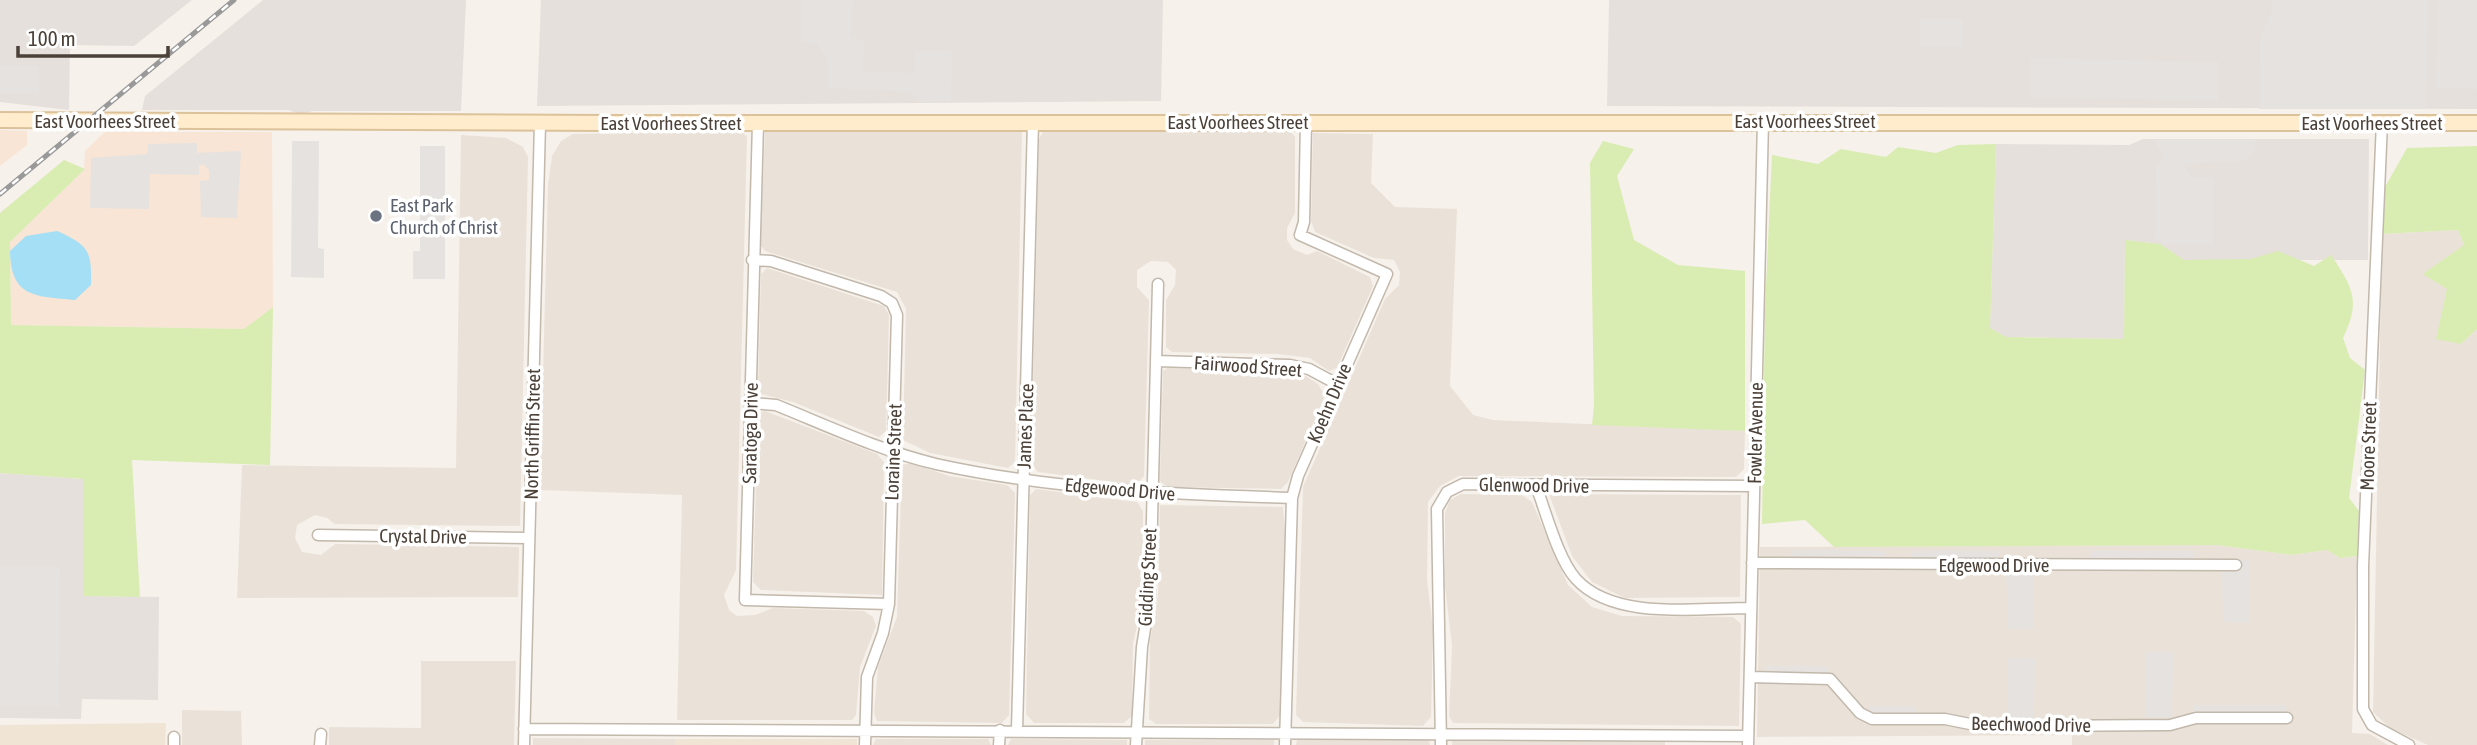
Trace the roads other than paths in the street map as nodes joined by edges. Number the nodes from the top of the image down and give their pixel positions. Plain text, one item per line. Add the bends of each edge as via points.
1 (0, 120) edge
2 (1763, 121) junction
3 (540, 122) junction
4 (1033, 122) junction
5 (2382, 122) junction
6 (758, 123) junction
7 (1306, 123) junction
8 (2477, 123) edge
9 (752, 260) junction
10 (1158, 284) dead end
11 (1156, 361) junction
12 (1337, 384) junction
13 (751, 403) junction
14 (893, 451) junction
15 (1024, 479) junction
16 (1536, 486) junction
17 (1753, 486) junction
18 (1151, 493) junction
19 (1292, 498) junction
20 (317, 535) dead end
21 (529, 538) junction
22 (1752, 563) junction
23 (2236, 565) dead end
24 (889, 604) junction
25 (1751, 608) junction
26 (1750, 677) junction
27 (2287, 718) dead end
28 (524, 729) junction
29 (866, 730) junction
30 (1000, 730) junction
31 (1017, 730) junction
32 (1136, 731) junction
33 (1286, 733) junction
34 (1440, 734) junction
35 (1748, 740) edge
36 (524, 745) edge
37 (865, 745) edge
38 (999, 745) edge
39 (1136, 745) edge
40 (1285, 745) edge
41 (1441, 745) edge
42 (2409, 745) edge

1 - 3 main road, East Voorhees Street
2 - 5 main road, East Voorhees Street
2 - 7 main road, East Voorhees Street
2 - 17 street, Fowler Avenue
3 - 6 main road, East Voorhees Street
3 - 21 street, North Griffin Street
4 - 6 main road, East Voorhees Street
4 - 7 main road, East Voorhees Street
4 - 15 street, James Place
5 - 8 main road, East Voorhees Street
5 - 42 street, Moore Street via 2363,566 2363,709 2372,725
6 - 9 street, Saratoga Drive
7 - 12 street, Koehn Drive via 1300,236 1387,274
9 - 13 street, Saratoga Drive
9 - 14 street, Loraine Street via 771,261 892,303 897,315
10 - 11 street, Gidding Street
11 - 12 street, Fairwood Street via 1290,365
11 - 18 street, Gidding Street
12 - 19 street, Koehn Drive
13 - 14 street, Edgewood Drive via 776,405
13 - 24 street, Saratoga Drive via 746,600
14 - 15 street, Edgewood Drive via 935,464
14 - 24 street, Loraine Street
15 - 18 street, Edgewood Drive
15 - 31 street, James Place
16 - 17 street, Glenwood Drive
16 - 25 street via 1575,579 1601,600 1630,607
16 - 34 street, Glenwood Drive via 1463,484 1447,492 1437,509
17 - 22 street, Fowler Avenue
18 - 19 street, Edgewood Drive
18 - 32 street, Gidding Street via 1150,598
19 - 33 street, Koehn Drive
20 - 21 street, Crystal Drive
21 - 28 street, North Griffin Street
22 - 23 street, Edgewood Drive
22 - 25 street, Fowler Avenue
24 - 29 street, Loraine Street via 867,677
25 - 26 street, Fowler Avenue
26 - 27 street, Beechwood Drive via 1830,679 1860,713 1872,719 2021,726
26 - 35 street, Fowler Avenue
28 - 29 street
28 - 36 street, North Griffin Street
29 - 30 street
29 - 37 street, Loraine Street
30 - 31 street
30 - 38 street
31 - 32 street
32 - 33 street
32 - 39 street, Gidding Street
33 - 34 street
33 - 40 street, Koehn Drive
34 - 35 street
34 - 41 street, Glenwood Drive

